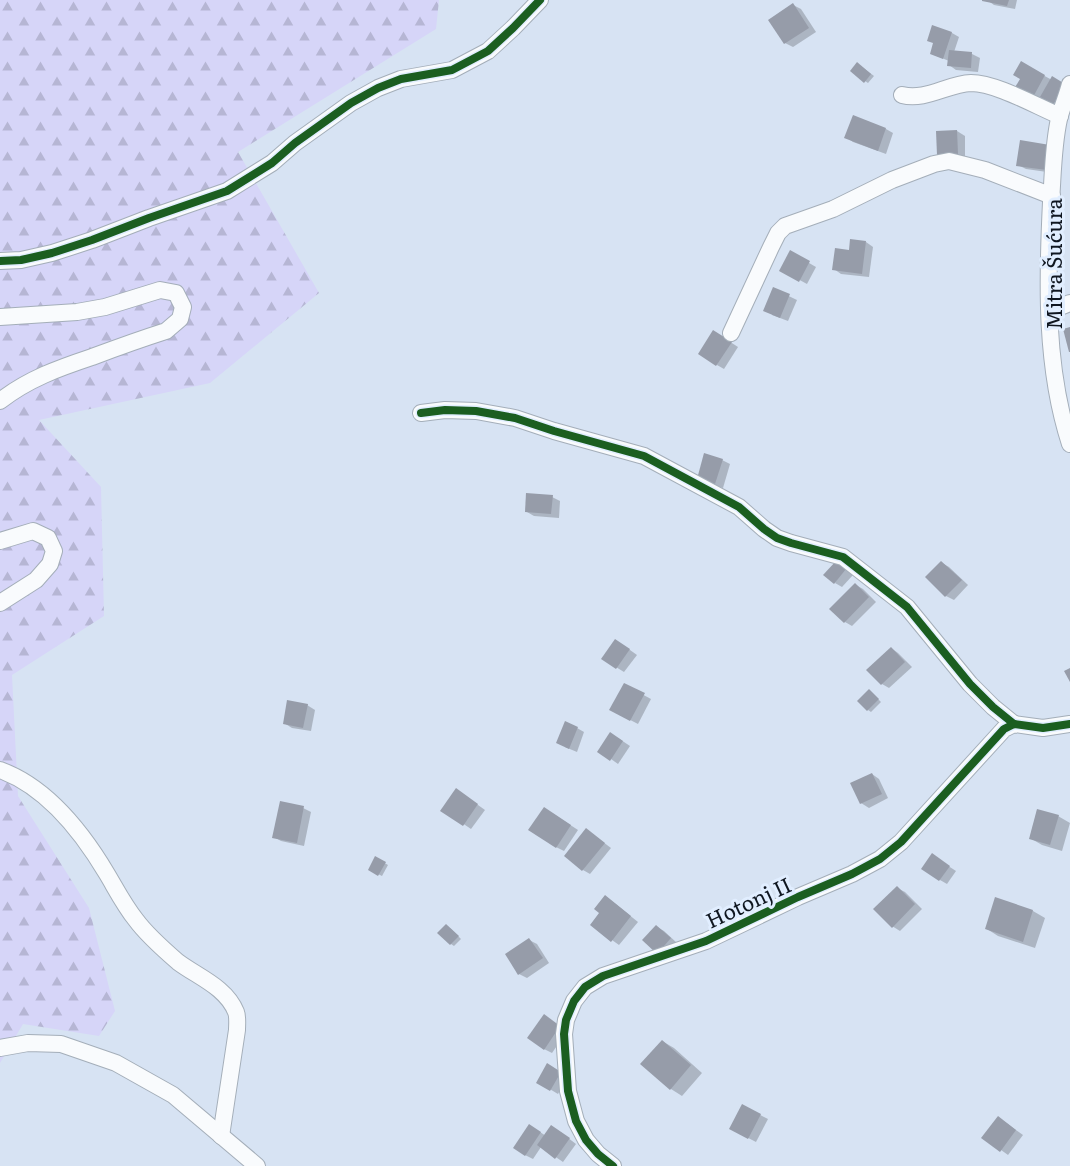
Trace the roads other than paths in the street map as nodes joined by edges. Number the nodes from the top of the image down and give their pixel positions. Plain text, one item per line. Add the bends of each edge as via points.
1 (540, 0) edge
2 (1070, 84) edge
3 (902, 95) dead end
4 (1060, 116) junction
5 (1052, 196) junction
6 (0, 261) edge
7 (1070, 303) edge
8 (1050, 310) junction
9 (0, 317) edge
10 (731, 333) dead end
11 (0, 401) edge
12 (421, 413) dead end
13 (1070, 444) edge
14 (0, 541) edge
15 (0, 603) edge
16 (1014, 724) junction
17 (1070, 724) edge
18 (0, 770) edge
19 (0, 1048) edge
20 (221, 1136) junction
21 (257, 1166) edge
22 (613, 1166) edge

1 - 6 street via 488,51 452,70 400,79 378,88 227,190 62,250
2 - 4 street, Mitra Šućura
3 - 4 street via 922,96 972,83 1005,92
4 - 5 street, Mitra Šućura
5 - 8 street, Mitra Šućura
5 - 10 street via 985,170 949,161 892,180 778,233
7 - 8 street
8 - 13 street, Mitra Šućura via 1054,383
9 - 11 street via 77,312 160,290 176,293 183,307 180,319 166,331 54,370
12 - 16 street via 465,411 515,418 644,456 739,507 777,538 843,557 907,607 970,684
14 - 15 street via 33,531 48,538 54,551 51,564 36,580
16 - 17 street via 1043,728
16 - 22 street, Hotonj II via 998,735 901,842 880,859 706,941 603,976 585,987 574,1000 566,1020 568,1091 585,1140
18 - 20 street via 25,782 51,802 91,850 137,922 166,951 229,1000 237,1014 237,1030
19 - 20 street via 28,1043 61,1044 116,1064 173,1095
20 - 21 street

